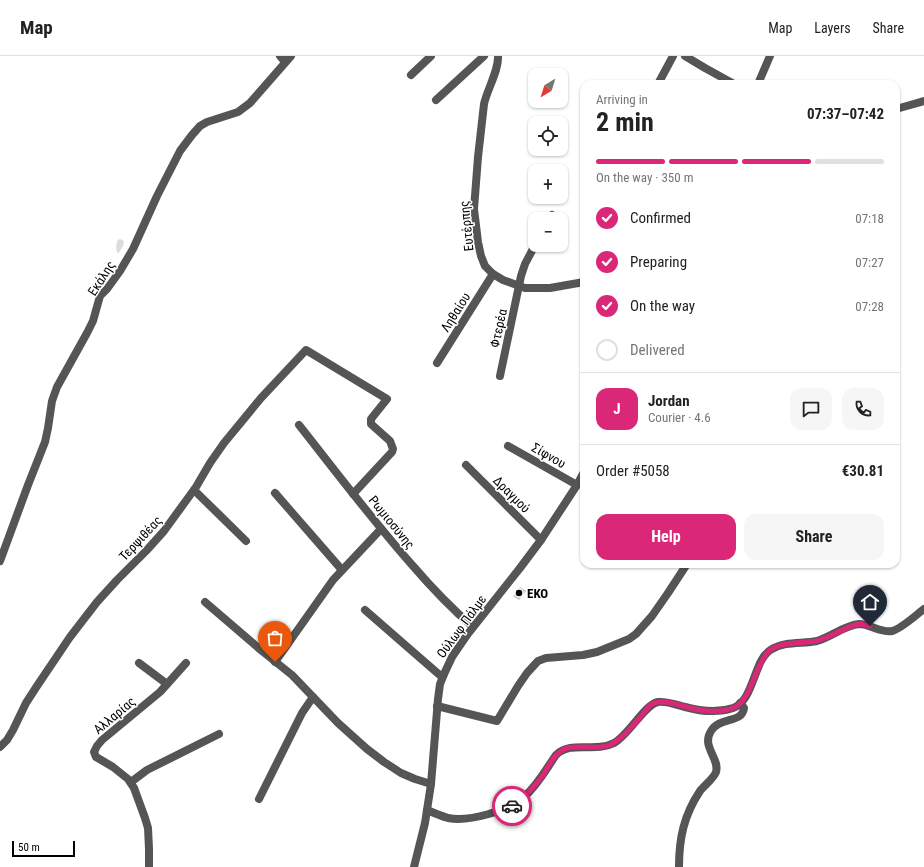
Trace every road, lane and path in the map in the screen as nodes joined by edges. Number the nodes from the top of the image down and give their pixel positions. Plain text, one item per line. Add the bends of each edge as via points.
1 (431, 56) edge
2 (484, 56) edge
3 (498, 56) edge
4 (673, 56) edge
5 (685, 56) edge
6 (770, 56) edge
7 (285, 58) edge
8 (693, 58) edge
9 (411, 75) dead end
10 (660, 80) edge
11 (728, 80) edge
12 (760, 80) edge
13 (436, 100) dead end
14 (924, 101) edge
15 (900, 108) edge
16 (531, 252) edge
17 (493, 274) junction
18 (580, 283) edge
19 (519, 286) junction
20 (437, 363) dead end
21 (500, 376) dead end
22 (299, 425) dead end
23 (508, 446) dead end
24 (466, 465) dead end
25 (580, 479) edge
26 (577, 485) junction
27 (194, 490) junction
28 (275, 493) dead end
29 (353, 494) junction
30 (381, 529) junction
31 (541, 540) junction
32 (246, 541) dead end
33 (0, 561) edge
34 (684, 568) edge
35 (342, 570) junction
36 (204, 602) dead end
37 (924, 609) edge
38 (365, 610) dead end
39 (473, 627) junction
40 (275, 662) junction
41 (140, 663) dead end
42 (186, 663) dead end
43 (442, 677) junction
44 (167, 684) junction
45 (313, 696) junction
46 (740, 703) junction
47 (437, 706) junction
48 (219, 734) dead end
49 (0, 748) edge
50 (131, 782) junction
51 (431, 784) junction
52 (259, 798) dead end
53 (427, 810) junction
54 (149, 867) edge
55 (414, 867) edge
56 (679, 867) edge

1 - 9 street
2 - 13 street
3 - 17 street, Ευτέρπης via 484,104 474,203 481,256 485,266
4 - 10 street
5 - 8 street
6 - 12 street
7 - 33 street, Εκάλης via 250,103 238,112 200,126 180,151 133,249 120,271 100,296 87,333 57,387 45,442
8 - 11 street
14 - 15 street
16 - 19 street, Φτερέα
17 - 19 street, Ευτέρπης
17 - 20 street, Ληθαίου
18 - 19 street, Ευτέρπης via 550,288
19 - 21 street, Φτερέα
22 - 29 street, Ρωμιοσύνης
23 - 26 street, Σίφνου
24 - 31 street, Δραγμού
25 - 26 street, Ούλωφ Πάλμε
26 - 31 street, Ούλωφ Πάλμε
27 - 29 street, Τερψιθέας via 224,443 261,398 306,350 387,399 371,419 371,424 390,441 393,449
27 - 32 street
27 - 49 street, Τερψιθέας via 154,542 90,610 37,686 14,730
28 - 35 street
29 - 30 street, Ρωμιοσύνης
30 - 35 street
30 - 39 street, Ρωμιοσύνης via 441,598
31 - 39 street, Ούλωφ Πάλμε
34 - 47 street via 652,616 636,634 597,652 538,661 518,686 497,721
35 - 40 street
36 - 40 street
37 - 46 street via 894,630 887,631 858,624 817,641 772,648 763,658
38 - 43 street
39 - 43 street, Ούλωφ Πάλμε via 452,657
40 - 45 street
41 - 44 street
42 - 44 street, Αλλαρίας
43 - 47 street, Ούλωφ Πάλμε
44 - 50 street, Αλλαρίας via 102,740 94,750 96,757
45 - 51 street via 351,735 379,758 401,773
45 - 52 street
46 - 53 street via 728,709 710,711 654,703 622,737 610,745 568,748 561,751 532,788 508,807 460,818 443,817
46 - 56 street via 744,708 741,715 719,723 709,734 708,745 716,764 716,772 701,790 686,818 681,837
47 - 51 street, Ούλωφ Πάλμε
48 - 50 street via 147,770
50 - 54 street, Αλλαρίας via 147,823
51 - 53 street, Ούλωφ Πάλμε
53 - 55 street, Ούλωφ Πάλμε

